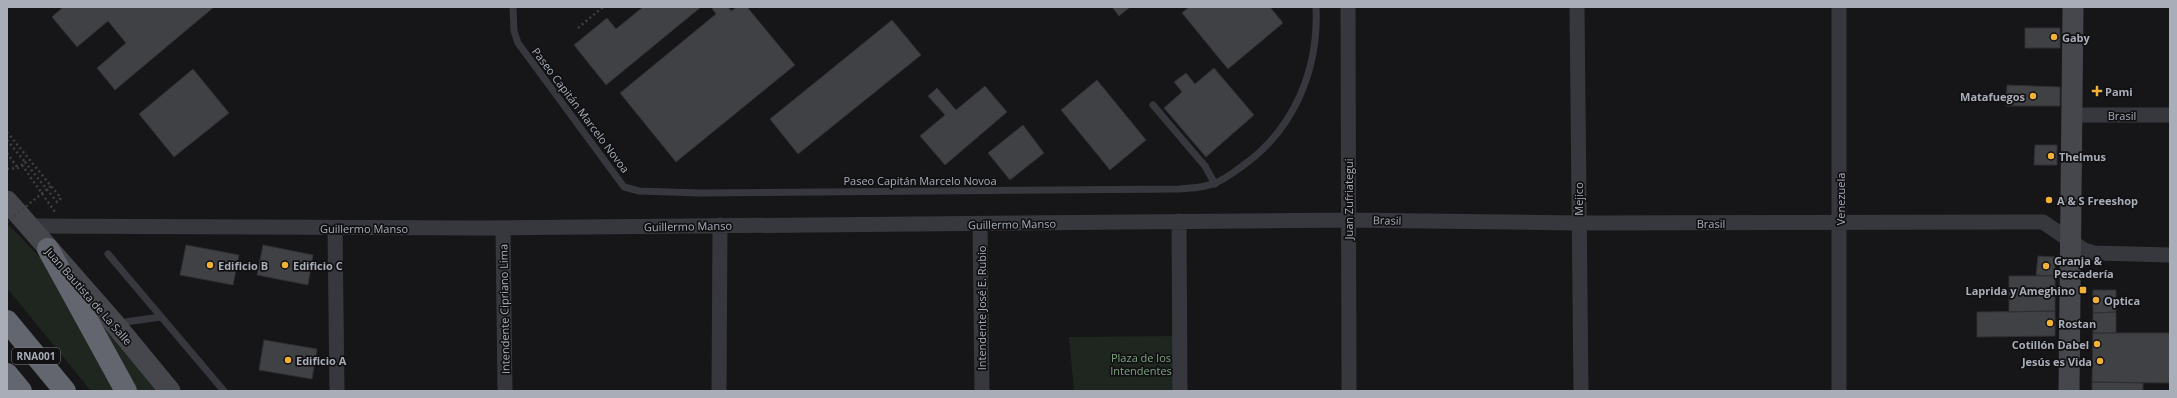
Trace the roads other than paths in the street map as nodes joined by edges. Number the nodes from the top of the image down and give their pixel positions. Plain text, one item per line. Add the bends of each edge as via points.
1 (512, 7) edge
2 (1316, 7) edge
3 (1348, 7) edge
4 (1577, 7) edge
5 (1839, 7) edge
6 (2073, 7) edge
7 (1153, 105) dead end
8 (2074, 115) junction
9 (2170, 115) edge
10 (1215, 184) junction
11 (13, 213) edge
12 (1348, 220) junction
13 (1179, 221) junction
14 (1841, 222) junction
15 (1578, 223) junction
16 (720, 225) junction
17 (980, 225) junction
18 (335, 228) junction
19 (503, 228) junction
20 (2069, 240) junction
21 (48, 249) junction
22 (108, 254) dead end
23 (2170, 255) edge
24 (161, 318) junction
25 (7, 321) edge
26 (114, 323) junction
27 (7, 374) edge
28 (21, 391) edge
29 (65, 391) edge
30 (126, 391) edge
31 (170, 391) edge
32 (224, 391) edge
33 (337, 391) edge
34 (505, 391) edge
35 (719, 391) edge
36 (982, 391) edge
37 (1180, 391) edge
38 (1349, 391) edge
39 (1581, 391) edge
40 (1839, 391) edge
41 (2069, 391) edge

1 - 10 lane, Paseo Capitán Marcelo Novoa via 514,31 526,56 624,187 630,190 699,193 1171,189
2 - 10 lane, Paseo Capitán Marcelo Novoa via 1312,64 1300,100 1265,148
3 - 12 street, Juan Zufriategui
4 - 15 street, Mejico
5 - 14 street, Venezuela
6 - 8 main road
7 - 10 lane via 1205,166
8 - 9 street, Brasil
8 - 20 main road
11 - 18 street, Guillermo Manso via 66,228
11 - 21 main road, Juan Bautista de La Salle
12 - 13 street, Guillermo Manso
12 - 15 street, Brasil
12 - 38 street, Juan Zufriategui
13 - 17 street, Guillermo Manso
13 - 37 street
14 - 15 street, Brasil
14 - 20 street, Brasil via 2043,222
14 - 40 street, Venezuela
15 - 39 street, Mejico
16 - 17 street, Guillermo Manso
16 - 19 street, Guillermo Manso
16 - 35 street
17 - 36 street, Intendente José E. Rubio
18 - 19 street, Guillermo Manso
18 - 33 street
19 - 34 street, Intendente Cipriano Lima
20 - 23 street, Brasil via 2094,253
20 - 41 main road
21 - 26 main road, Juan Bautista de La Salle
21 - 30 highway
22 - 24 lane
24 - 26 lane
24 - 32 lane
25 - 29 highway, RNA001
26 - 31 main road, Juan Bautista de La Salle
27 - 28 highway, RNA001

